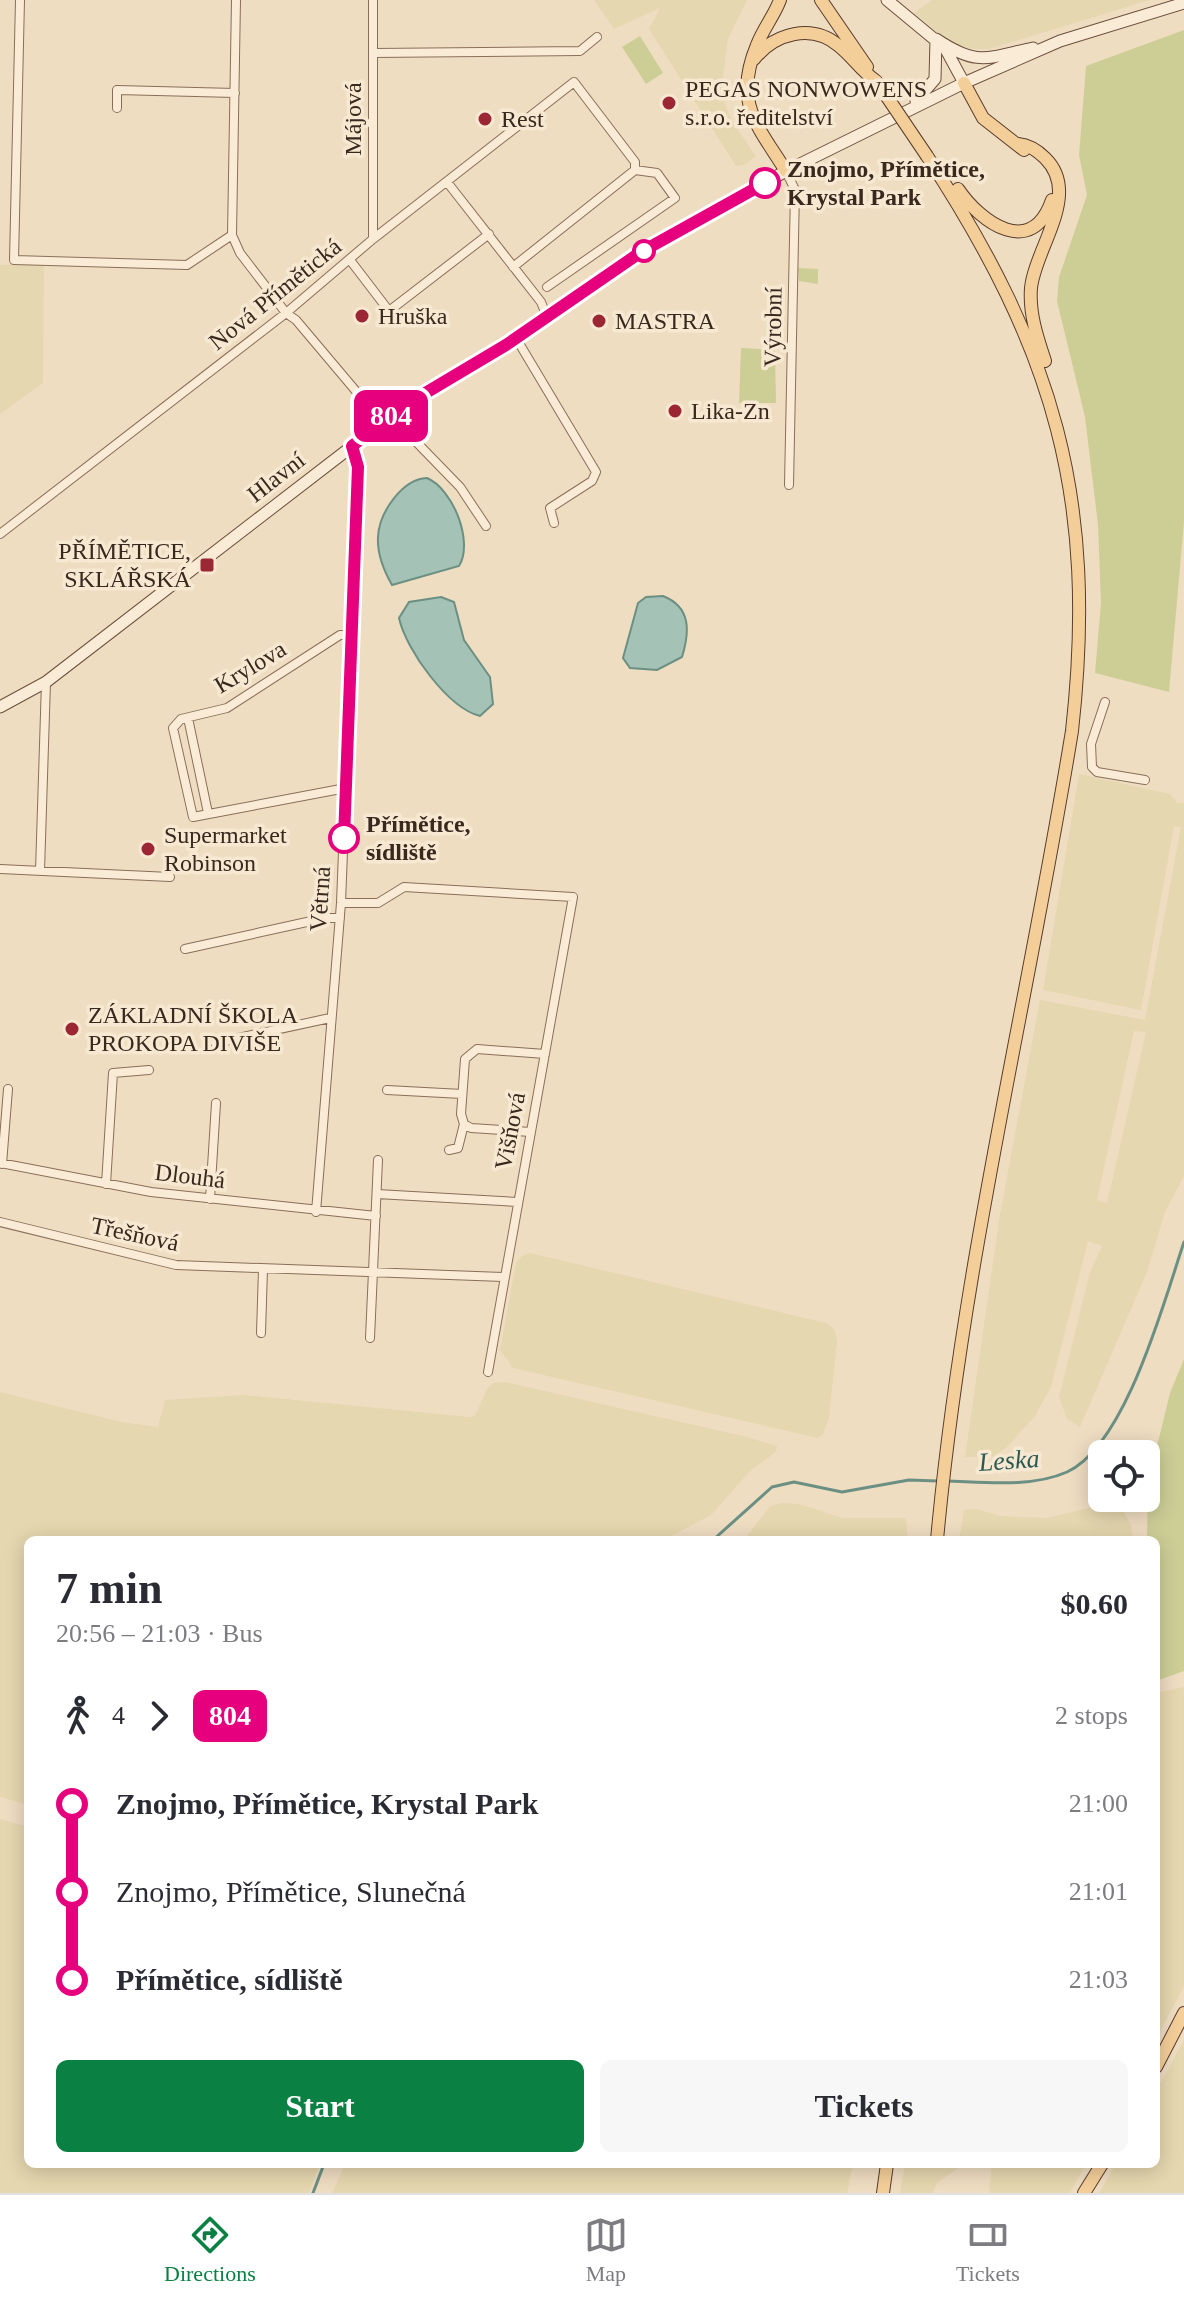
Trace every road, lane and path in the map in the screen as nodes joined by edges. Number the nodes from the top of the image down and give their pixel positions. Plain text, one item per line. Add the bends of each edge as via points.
1 (20, 0) edge
2 (236, 0) edge
3 (373, 0) edge
4 (780, 0) edge
5 (821, 0) edge
6 (887, 0) edge
7 (1184, 3) edge
8 (597, 37) dead end
9 (936, 39) junction
10 (1060, 41) junction
11 (373, 53) junction
12 (752, 61) junction
13 (877, 81) junction
14 (964, 83) junction
15 (235, 93) junction
16 (117, 108) dead end
17 (907, 109) junction
18 (1018, 144) junction
19 (928, 157) junction
20 (635, 170) junction
21 (786, 171) junction
22 (447, 182) junction
23 (489, 234) junction
24 (232, 235) junction
25 (373, 239) junction
26 (350, 260) junction
27 (513, 267) junction
28 (547, 287) dead end
29 (286, 313) junction
30 (547, 317) junction
31 (516, 338) junction
32 (387, 419) junction
33 (1061, 443) junction
34 (352, 446) junction
35 (789, 485) dead end
36 (554, 523) dead end
37 (486, 526) dead end
38 (0, 534) edge
39 (353, 635) junction
40 (46, 682) junction
41 (1105, 702) dead end
42 (0, 707) edge
43 (188, 718) junction
44 (1145, 780) dead end
45 (346, 788) junction
46 (208, 813) junction
47 (0, 869) edge
48 (40, 871) junction
49 (170, 877) dead end
50 (341, 903) junction
51 (340, 918) junction
52 (185, 949) dead end
53 (330, 1018) junction
54 (215, 1043) dead end
55 (545, 1054) junction
56 (149, 1070) dead end
57 (8, 1089) dead end
58 (387, 1090) dead end
59 (462, 1094) junction
60 (216, 1103) dead end
61 (464, 1124) junction
62 (531, 1132) junction
63 (449, 1150) dead end
64 (378, 1160) dead end
65 (1, 1164) edge
66 (106, 1184) junction
67 (377, 1194) junction
68 (210, 1199) junction
69 (517, 1202) junction
70 (316, 1212) junction
71 (376, 1216) junction
72 (0, 1222) edge
73 (263, 1269) junction
74 (374, 1273) junction
75 (503, 1277) junction
76 (261, 1333) dead end
77 (370, 1338) dead end
78 (488, 1372) dead end
79 (937, 1536) edge
80 (1184, 2013) edge
81 (1160, 2059) edge
82 (886, 2168) edge
83 (1100, 2168) edge
84 (883, 2193) edge
85 (1084, 2193) edge

1 - 24 street via 14,260 187,265
2 - 15 street
3 - 11 street, Májová
4 - 12 main road
5 - 13 main road
6 - 9 main road
7 - 10 main road
8 - 11 street via 580,51
9 - 10 main road via 963,56 984,60
9 - 14 main road
9 - 17 main road via 935,79
10 - 14 main road, Hlavní
11 - 25 street, Májová
12 - 13 main road via 778,39 812,33 838,45
12 - 21 main road via 745,88 749,111
13 - 19 main road, bridge
14 - 17 main road, Hlavní
14 - 18 main road via 983,118
15 - 16 street via 117,90
15 - 24 street
17 - 21 main road, Hlavní
18 - 19 main road via 1043,164 1053,189 1047,213 1023,230 990,225 965,200 940,161
18 - 33 main road via 1045,157 1059,186 1031,292 1034,326 1059,404
19 - 33 main road via 1019,314
20 - 22 street, Nová Přímětická via 635,162 574,82
20 - 27 street
20 - 28 street via 657,173 675,198
21 - 30 main road, Hlavní via 641,252
21 - 35 street, Výrobní via 795,190
22 - 23 street
22 - 25 street, Nová Přímětická
23 - 26 street via 389,311
23 - 27 street
24 - 29 street
25 - 26 street, Nová Přímětická
26 - 29 street, Nová Přímětická
27 - 30 street
29 - 32 street
29 - 38 street, Nová Přímětická
30 - 31 main road, Hlavní
31 - 32 main road, Hlavní
31 - 36 street via 596,472 592,481 550,508
32 - 34 main road, Hlavní
32 - 37 street via 460,487
33 - 79 main road via 1081,582 1074,715 983,1206
34 - 39 street, Větrná via 358,467
34 - 40 main road, Hlavní
39 - 43 street, Krylova via 340,635 227,708
39 - 45 street, Větrná
40 - 42 main road, Hlavní
40 - 48 street
41 - 44 street via 1091,744 1092,767
43 - 46 street
43 - 46 street via 173,728 193,817
45 - 46 street
45 - 50 street, Větrná
47 - 48 street
48 - 49 street
50 - 51 street, Větrná
50 - 55 street, Višňová via 378,903 404,887 573,897
51 - 52 street
51 - 53 street, Větrná
53 - 54 street
53 - 70 street, Větrná
55 - 59 street via 472,1050 465,1059
55 - 62 street, Višňová
56 - 66 street via 113,1073
57 - 65 street
58 - 59 street
59 - 61 street
60 - 68 street
61 - 62 street
61 - 63 street via 458,1148
62 - 69 street, Višňová
64 - 67 street
65 - 66 street, Dlouhá
66 - 68 street, Dlouhá
67 - 69 street
67 - 71 street
68 - 70 street, Dlouhá
69 - 75 street, Višňová
70 - 71 street, Dlouhá
71 - 74 street
72 - 73 street, Třešňová via 176,1265
73 - 74 street, Třešňová
73 - 76 street
74 - 75 street, Třešňová
74 - 77 street
75 - 78 street, Višňová
80 - 81 main road
82 - 84 main road
83 - 85 main road

